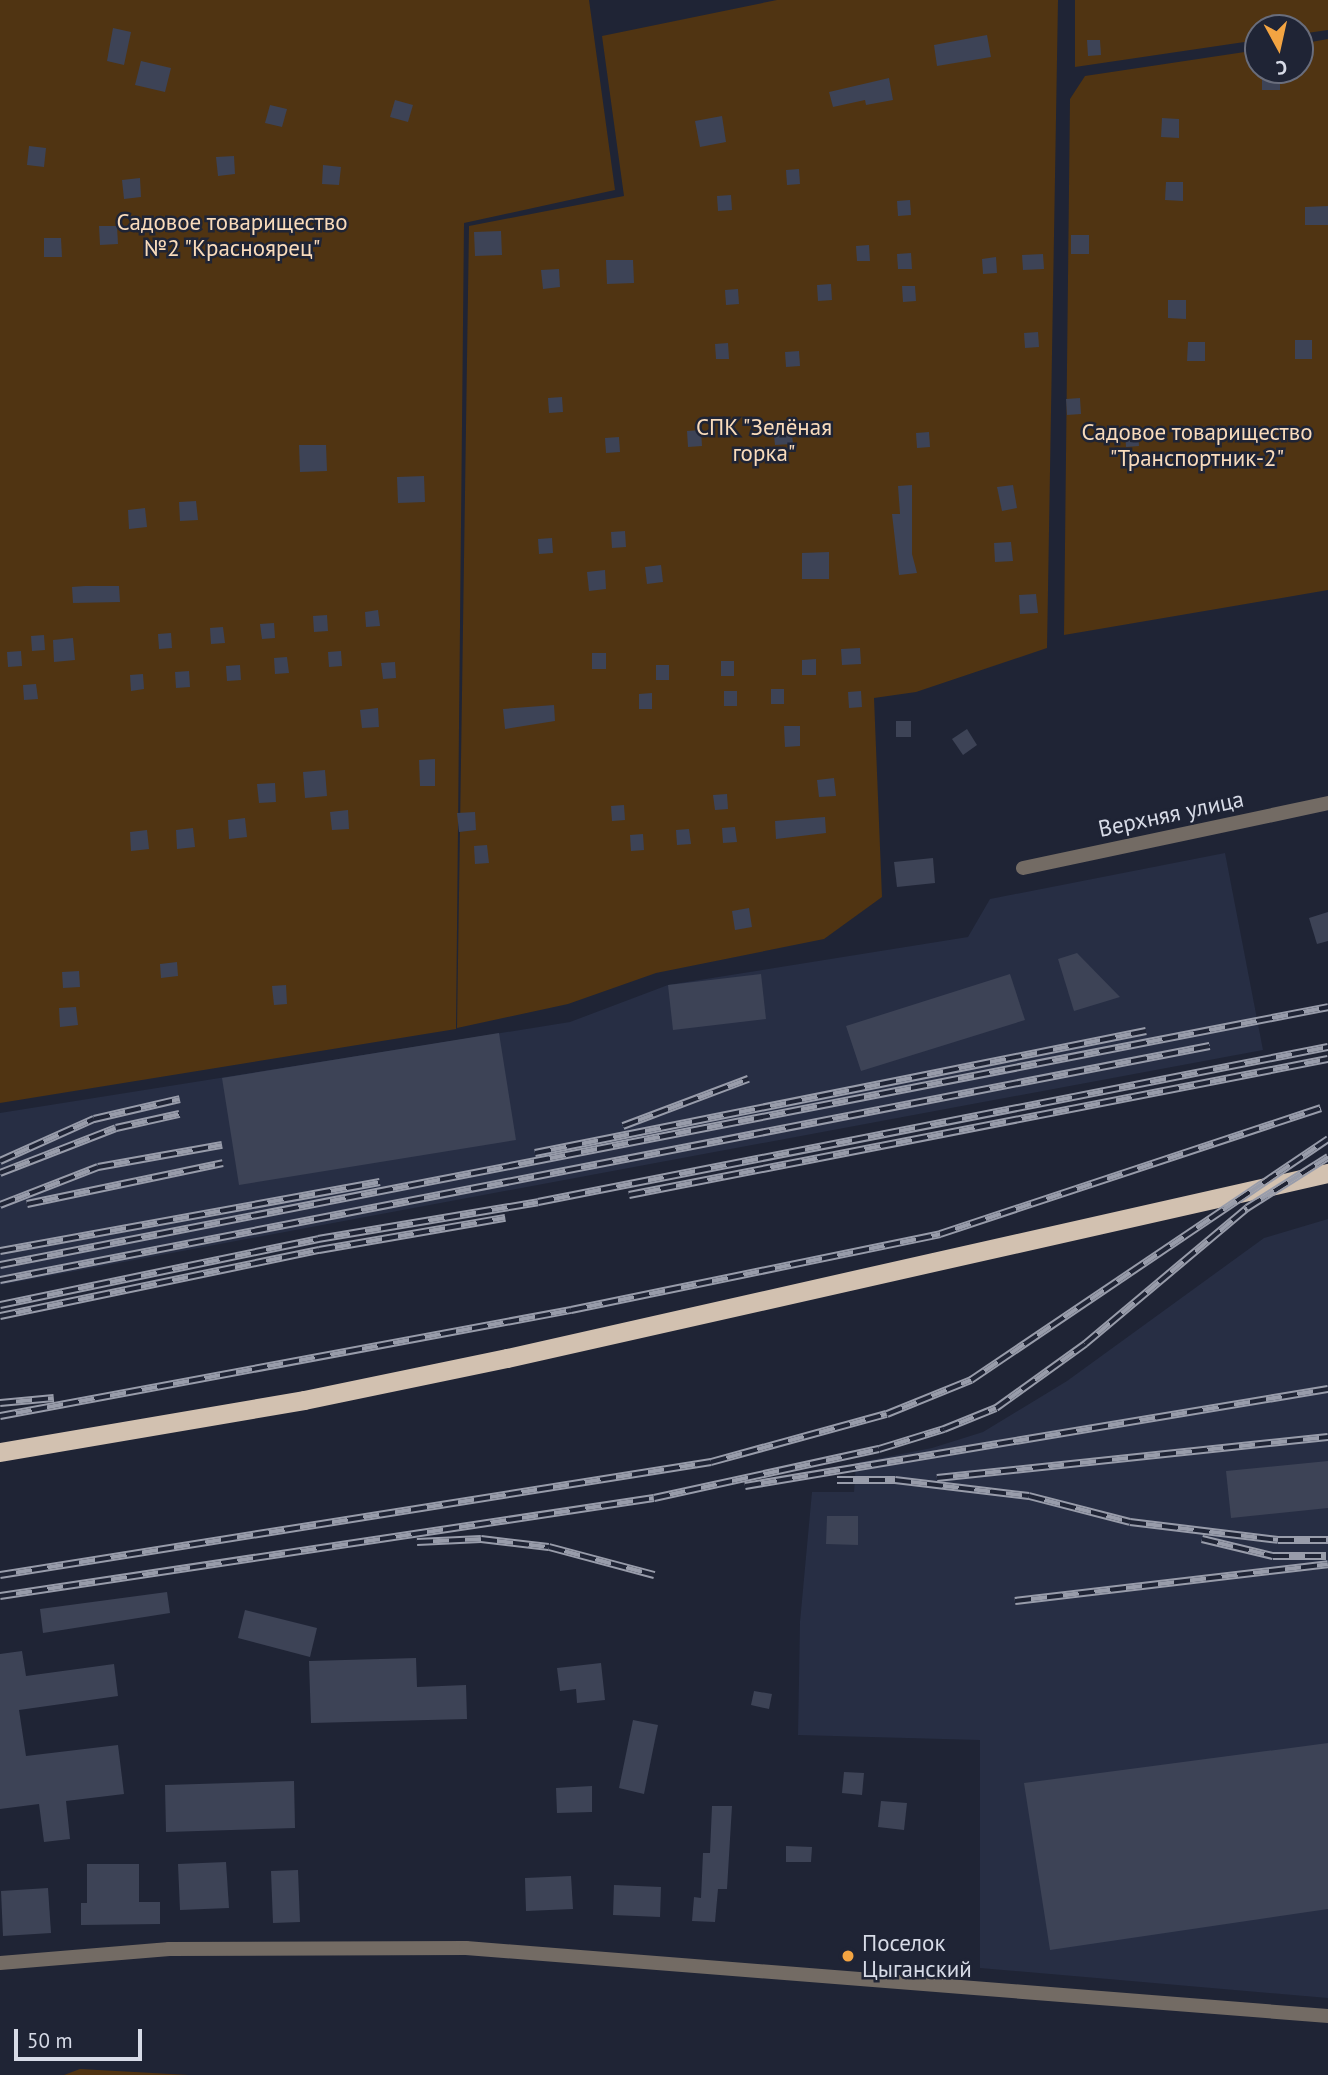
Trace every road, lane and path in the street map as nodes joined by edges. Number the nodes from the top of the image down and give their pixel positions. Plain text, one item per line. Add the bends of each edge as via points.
1 (1328, 803) edge
2 (1023, 868) dead end
3 (1328, 1173) edge
4 (0, 1452) edge
5 (0, 1963) edge
6 (1328, 2016) edge

1 - 2 street, Верхняя улица
3 - 4 highway via 507,1358 304,1400
5 - 6 street via 169,1949 466,1948

